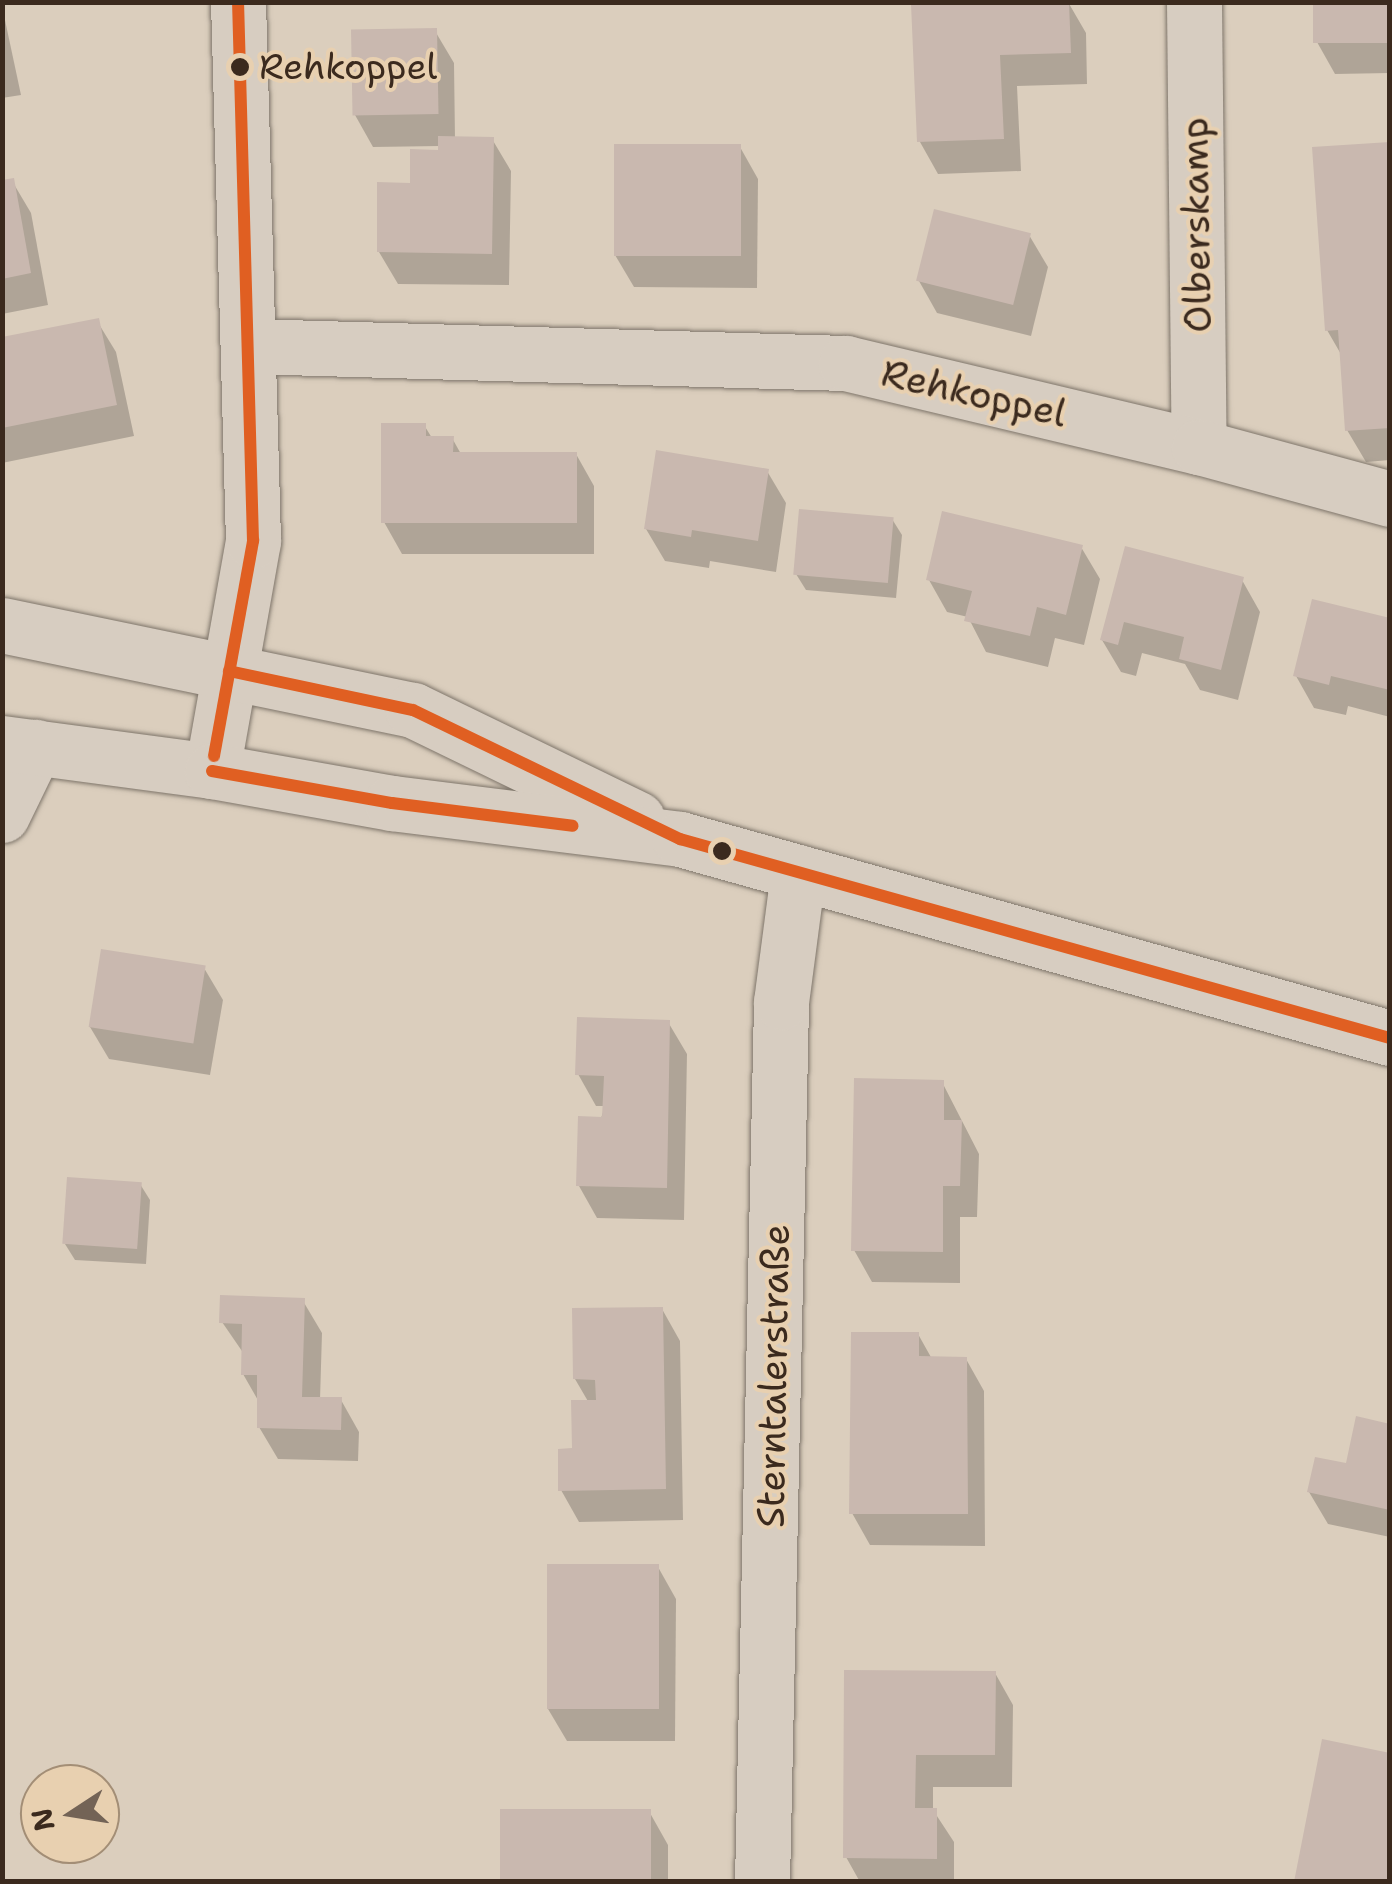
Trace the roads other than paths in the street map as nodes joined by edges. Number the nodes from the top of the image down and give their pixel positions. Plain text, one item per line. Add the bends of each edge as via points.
1 (238, 2) edge
2 (1194, 2) edge
3 (249, 346) junction
4 (1199, 447) junction
5 (1390, 499) edge
6 (2, 625) edge
7 (229, 671) junction
8 (19, 745) edge
9 (212, 771) junction
10 (2, 814) edge
11 (680, 840) junction
12 (798, 872) junction
13 (1390, 1038) edge
14 (762, 1882) edge

1 - 3 street
2 - 4 street, Olberskamp
3 - 4 street, Rehkoppel via 846,363
3 - 7 street via 252,541
4 - 5 street, Rehkoppel
6 - 7 street
7 - 9 street
7 - 11 street via 413,710
8 - 9 street
8 - 10 street
9 - 11 street via 392,803
11 - 12 street
12 - 13 street
12 - 14 street, Sterntalerstraße via 781,1002

